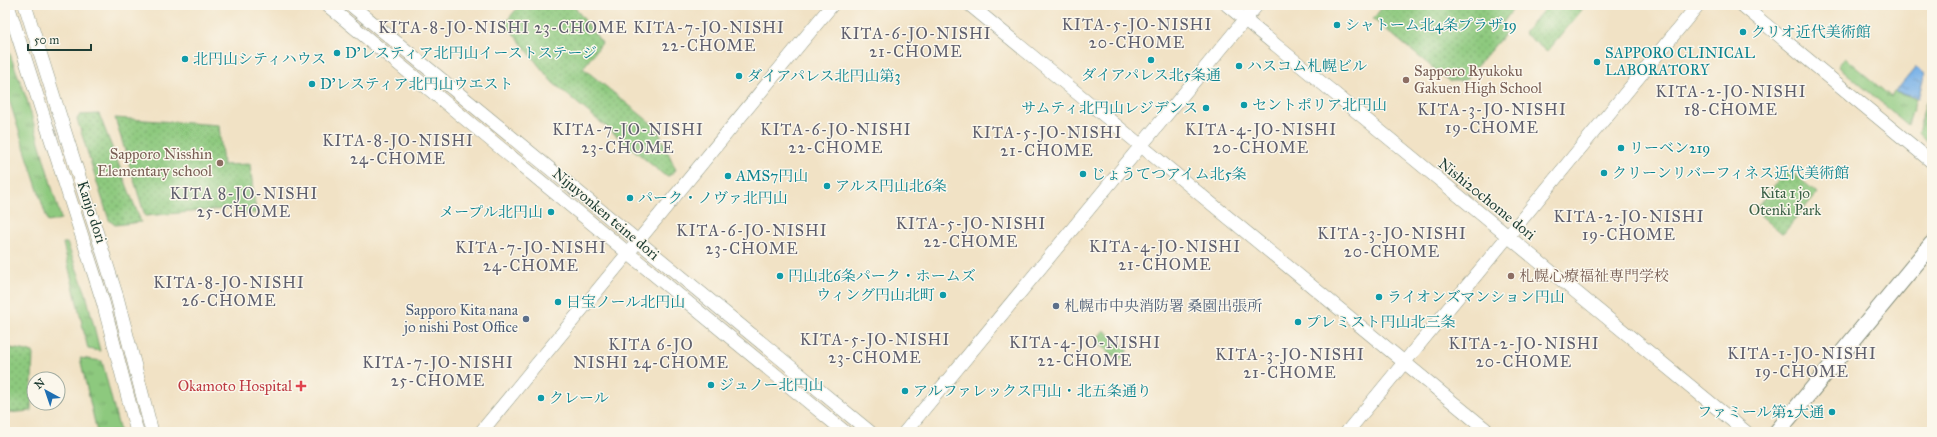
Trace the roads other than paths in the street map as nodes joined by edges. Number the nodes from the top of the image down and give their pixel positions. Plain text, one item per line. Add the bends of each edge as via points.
1 (8, 5) edge
2 (25, 5) edge
3 (327, 5) edge
4 (351, 5) edge
5 (832, 5) edge
6 (970, 5) edge
7 (1228, 5) edge
8 (1257, 5) edge
9 (1698, 5) edge
10 (1742, 5) edge
11 (1245, 20) junction
12 (1140, 146) junction
13 (1932, 162) edge
14 (1508, 236) junction
15 (639, 240) junction
16 (1932, 244) edge
17 (628, 253) junction
18 (1404, 362) junction
19 (137, 432) edge
20 (152, 432) edge
21 (481, 432) edge
22 (845, 432) edge
23 (870, 432) edge
24 (905, 432) edge
25 (1347, 432) edge
26 (1489, 432) edge
27 (1746, 432) edge
28 (1777, 432) edge

1 - 19 street, Kanjo dori via 104,302
2 - 20 street, Kanjo dori via 117,297
3 - 17 street, Nijuyonken teine dori
4 - 15 street, Nijuyonken teine dori
5 - 15 street
6 - 12 street
7 - 11 street, Nishi20chome dori
8 - 11 street
9 - 14 street
10 - 13 street
11 - 12 street
11 - 14 street, Nishi20chome dori
12 - 18 street
12 - 24 street
14 - 18 street
14 - 27 street, Nishi20chome dori
15 - 17 street
15 - 23 street, Nijuyonken teine dori
16 - 28 main road
17 - 21 street
17 - 22 street, Nijuyonken teine dori
18 - 25 street
18 - 26 street

